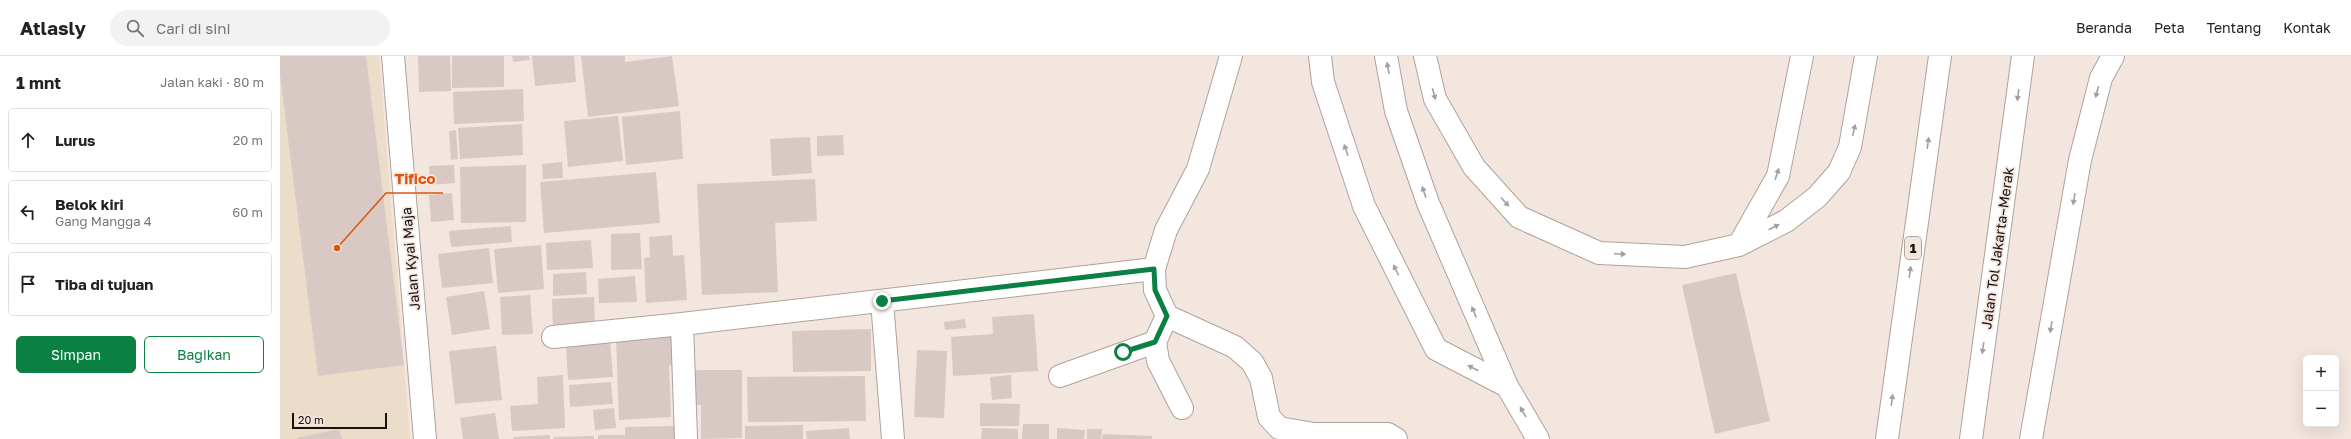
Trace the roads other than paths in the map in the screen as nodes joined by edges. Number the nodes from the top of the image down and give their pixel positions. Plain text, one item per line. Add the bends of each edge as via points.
1 (393, 56) edge
2 (1231, 56) edge
3 (1320, 56) edge
4 (1386, 56) edge
5 (1425, 56) edge
6 (1802, 56) edge
7 (1866, 56) edge
8 (1940, 56) edge
9 (2023, 56) edge
10 (2113, 56) edge
11 (1739, 245) junction
12 (1154, 269) junction
13 (882, 301) junction
14 (1167, 316) junction
15 (682, 324) junction
16 (553, 337) dead end
17 (1155, 342) junction
18 (1060, 376) dead end
19 (1508, 386) junction
20 (1182, 408) dead end
21 (425, 439) edge
22 (686, 439) edge
23 (893, 439) edge
24 (1396, 439) edge
25 (1538, 439) edge
26 (1887, 439) edge
27 (1971, 439) edge
28 (2031, 439) edge

1 - 21 main road, Jalan Kyai Maja
2 - 12 main road via 1198,169 1166,230
19 -> 3 main road via 1436,348 1364,206 1323,82
19 -> 4 main road via 1428,203 1396,111
5 -> 11 main road via 1435,99 1474,167 1519,217 1599,253 1685,257
11 -> 6 main road via 1778,176
11 -> 7 main road via 1786,221 1817,197 1838,172 1850,147
26 -> 8 main road, 1
9 -> 27 main road, Jalan Tol Jakarta–Merak
10 -> 28 main road via 2101,78 2080,160
12 - 13 main road
12 - 14 main road via 1155,290
13 - 15 main road
13 - 23 main road
14 - 17 main road
14 - 24 main road via 1235,347 1252,362 1261,378 1269,417 1279,428 1314,434 1388,434
15 - 16 main road
15 - 22 main road
17 - 18 main road
17 - 20 main road via 1158,361
25 -> 19 main road

